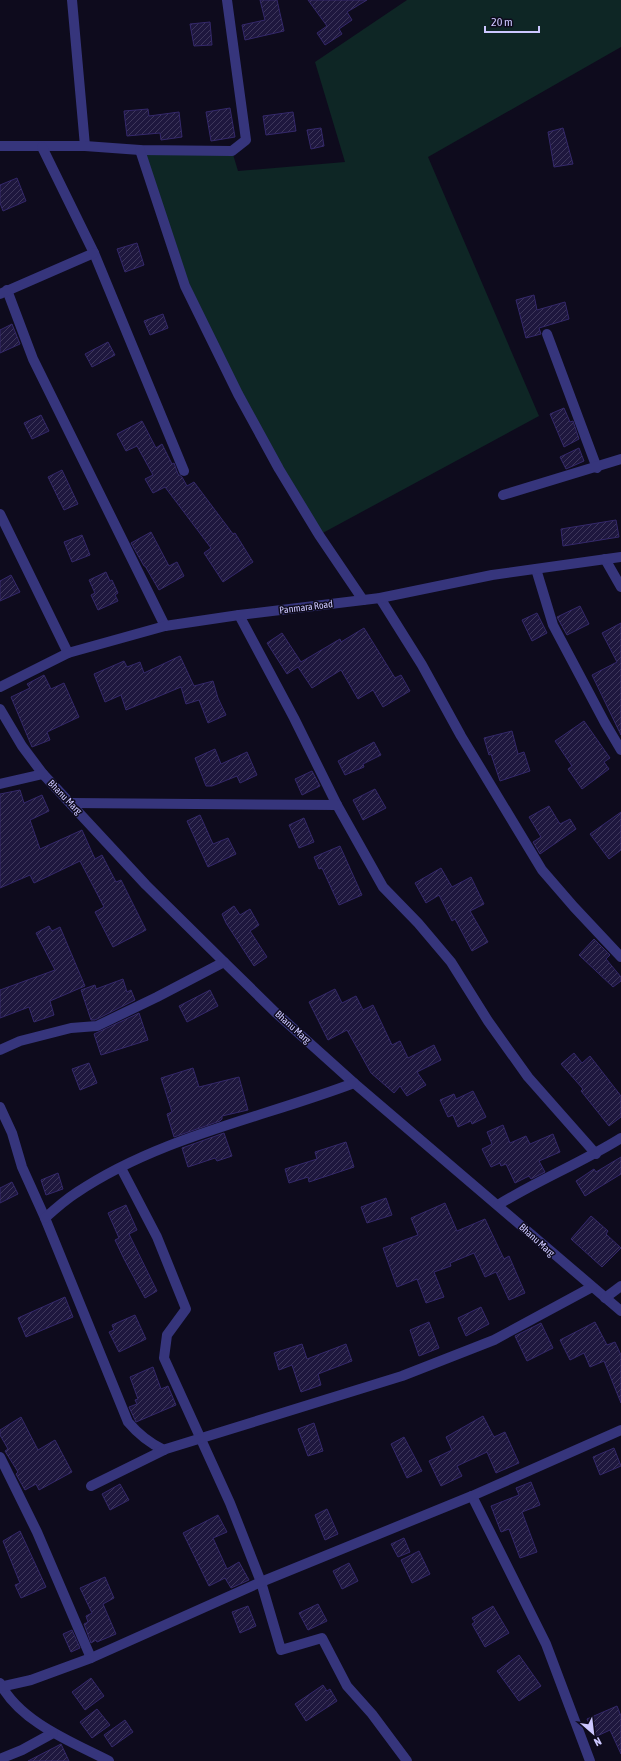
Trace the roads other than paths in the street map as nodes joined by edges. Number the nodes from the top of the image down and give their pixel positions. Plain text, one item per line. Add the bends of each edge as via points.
1 (72, 0) edge
2 (227, 0) edge
3 (0, 146) edge
4 (85, 146) junction
5 (42, 147) junction
6 (140, 150) junction
7 (94, 253) junction
8 (4, 292) edge
9 (547, 334) dead end
10 (621, 459) edge
11 (597, 468) junction
12 (184, 471) dead end
13 (503, 494) dead end
14 (0, 514) edge
15 (621, 557) edge
16 (605, 559) junction
17 (536, 569) junction
18 (621, 587) edge
19 (380, 598) junction
20 (362, 600) junction
21 (239, 615) junction
22 (165, 626) junction
23 (68, 653) junction
24 (0, 687) edge
25 (0, 709) edge
26 (621, 750) edge
27 (43, 774) junction
28 (0, 784) edge
29 (71, 803) junction
30 (337, 805) junction
31 (621, 957) edge
32 (224, 962) junction
33 (0, 1050) edge
34 (354, 1083) junction
35 (0, 1107) edge
36 (621, 1138) edge
37 (596, 1154) junction
38 (121, 1168) junction
39 (498, 1205) junction
40 (45, 1218) junction
41 (621, 1286) edge
42 (592, 1287) junction
43 (606, 1298) junction
44 (621, 1311) edge
45 (621, 1430) edge
46 (199, 1438) junction
47 (164, 1450) junction
48 (0, 1457) edge
49 (91, 1486) dead end
50 (472, 1496) junction
51 (261, 1582) junction
52 (91, 1658) junction
53 (1, 1686) edge
54 (53, 1733) junction
55 (0, 1758) edge
56 (109, 1761) edge
57 (407, 1761) edge
58 (590, 1761) edge

1 - 4 street
2 - 6 street via 246,140 232,151
3 - 5 street
4 - 5 street
4 - 6 street
5 - 7 street
6 - 20 street via 185,286 238,394 279,470
7 - 8 street
7 - 12 street
8 - 22 street via 33,359
9 - 11 street
10 - 11 street
11 - 13 street
14 - 23 street
15 - 16 street, Panmara Road
16 - 17 street, Panmara Road
16 - 18 street
17 - 19 street, Panmara Road via 492,575
17 - 26 street via 553,625
19 - 20 street, Panmara Road
19 - 31 street via 542,870
20 - 21 street, Panmara Road
21 - 22 street, Panmara Road
21 - 30 street
22 - 23 street, Panmara Road
23 - 24 street, Panmara Road
25 - 27 street, Bhanu Marg via 22,746
27 - 28 street
27 - 29 street, Bhanu Marg
29 - 30 street
29 - 32 street, Bhanu Marg via 146,884
30 - 37 street via 384,887 451,962 488,1021 528,1077
32 - 33 street via 158,998 96,1026 71,1028 20,1040
32 - 34 street, Bhanu Marg
34 - 38 street via 172,1144
34 - 39 street, Bhanu Marg
35 - 40 street via 12,1133 22,1167
36 - 37 street
37 - 39 street via 525,1188
38 - 40 street via 75,1193
38 - 46 street via 157,1237 186,1309 167,1335 164,1358
39 - 42 street, Bhanu Marg
40 - 47 street via 128,1422 138,1434
41 - 43 street
42 - 43 street, Bhanu Marg
42 - 46 street via 494,1340 409,1373
43 - 44 street, Bhanu Marg
45 - 50 street
46 - 47 street
46 - 51 street via 230,1503
47 - 49 street
48 - 52 street via 37,1532
50 - 51 street
50 - 58 street via 546,1644
51 - 52 street
51 - 57 street via 281,1650 322,1638 347,1686 372,1714
52 - 53 street via 59,1671
53 - 54 street via 16,1706
54 - 55 street via 22,1750
54 - 56 street

